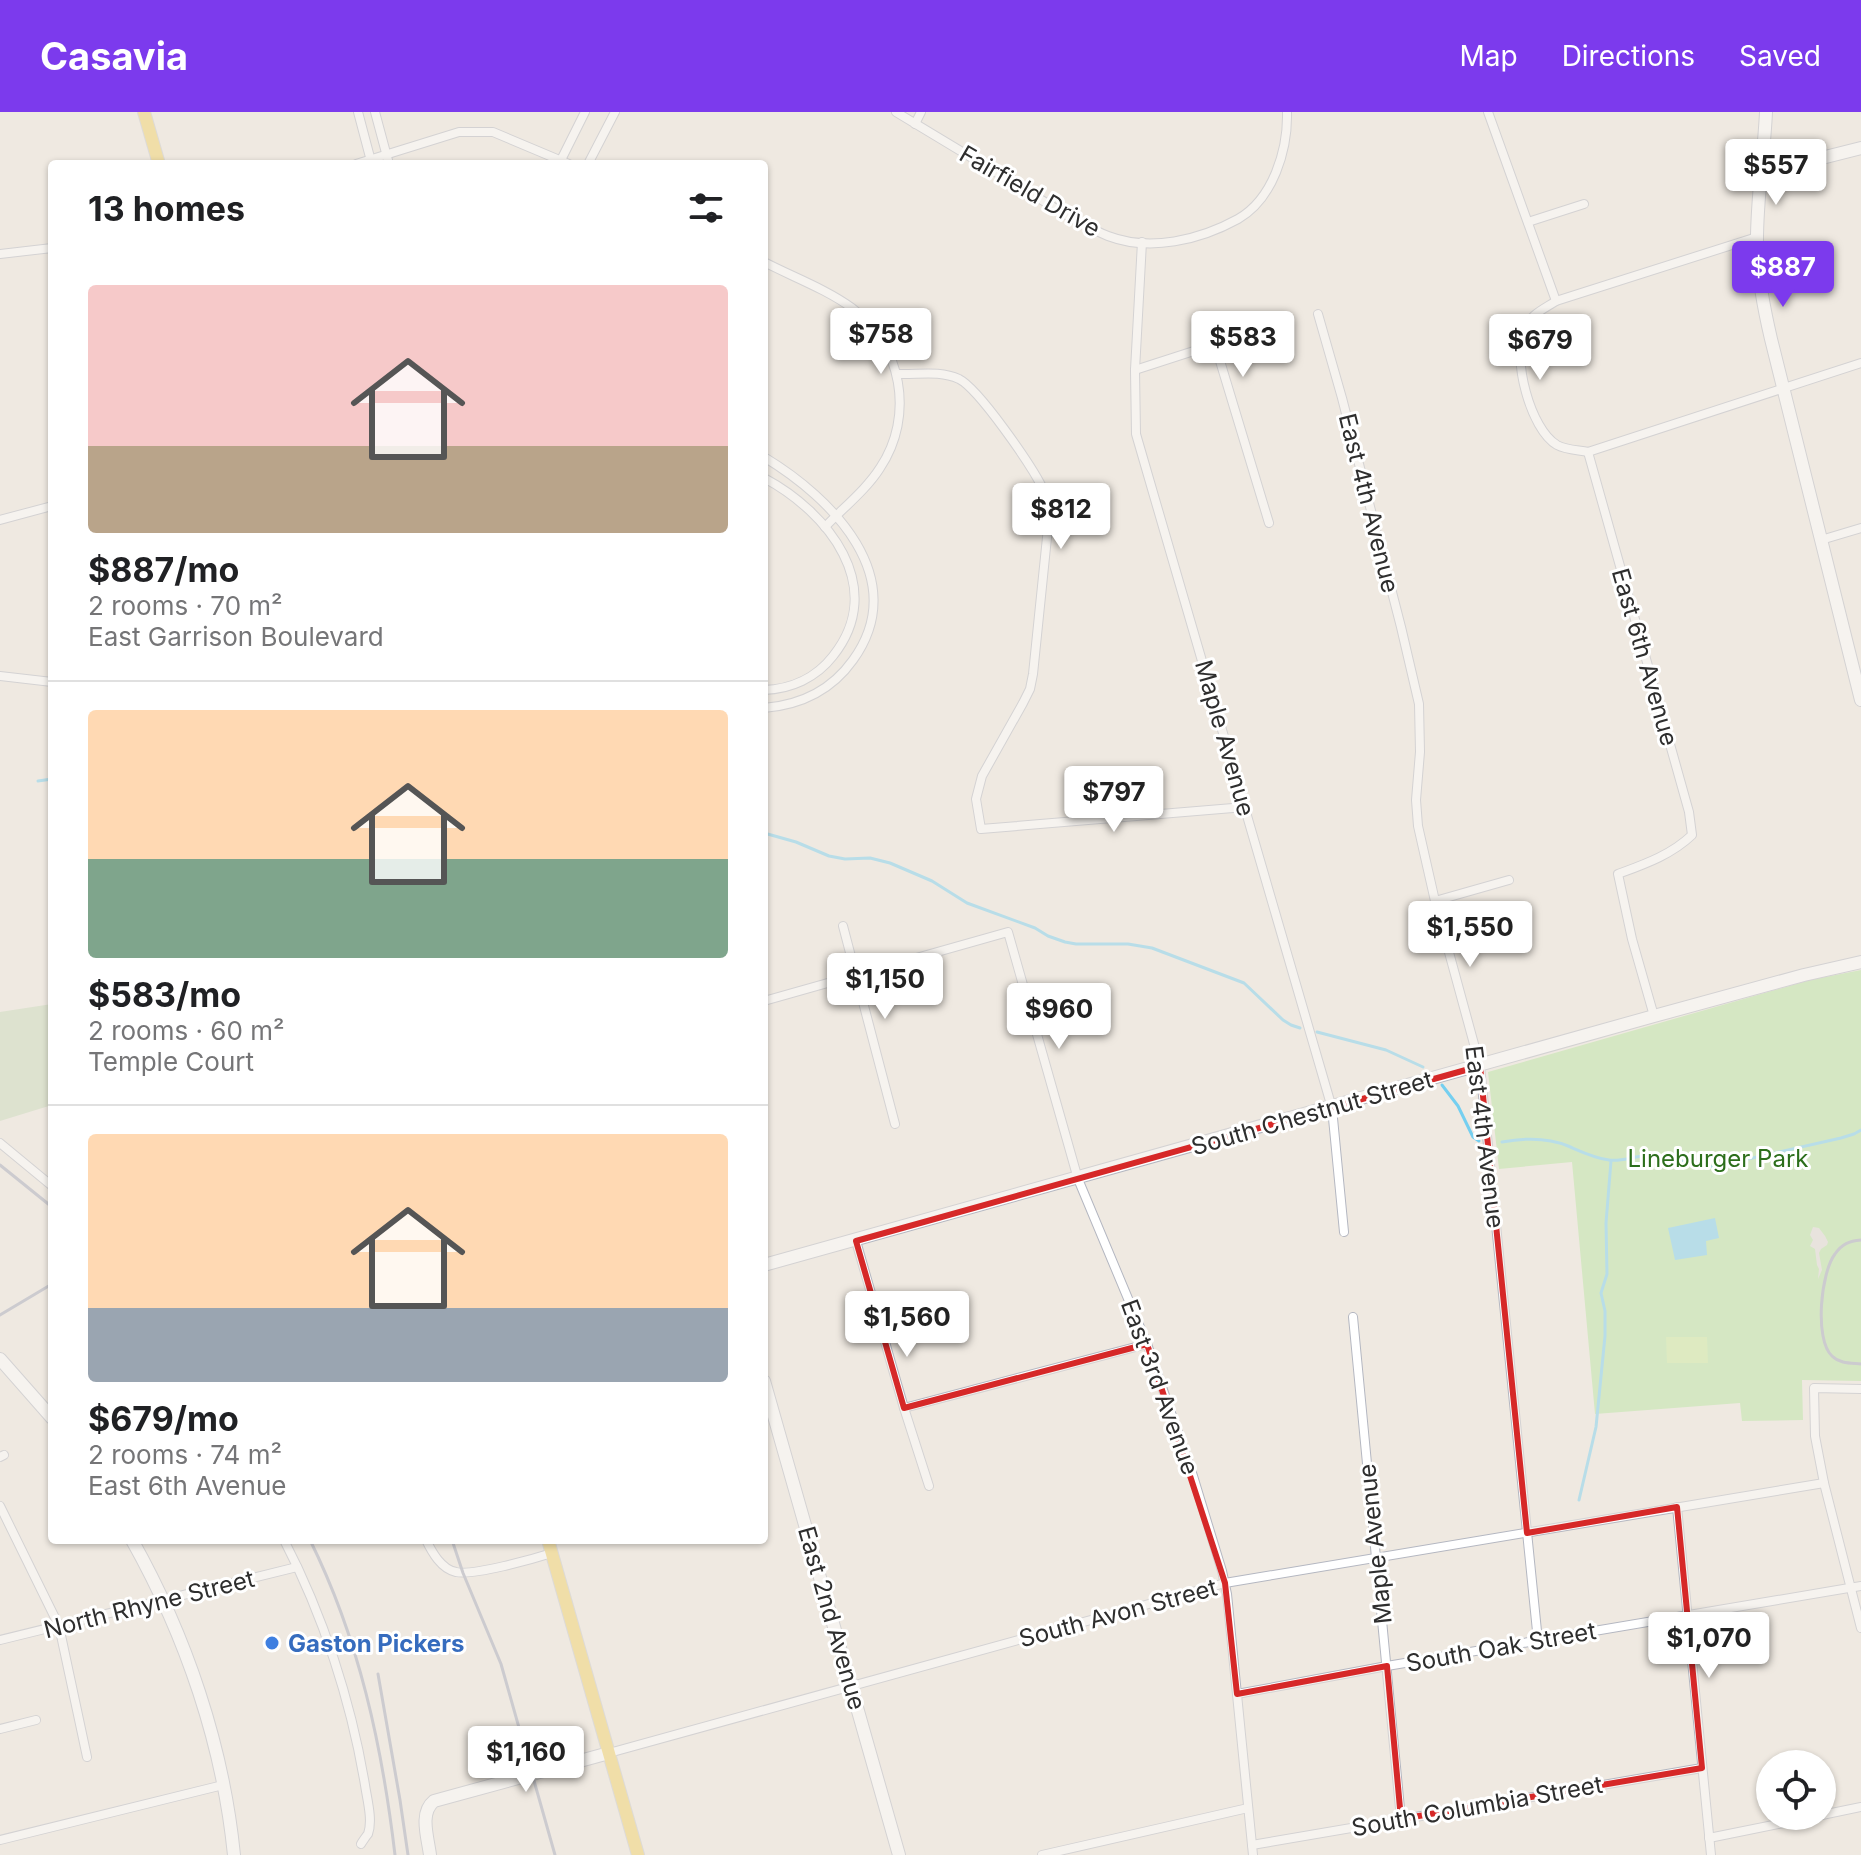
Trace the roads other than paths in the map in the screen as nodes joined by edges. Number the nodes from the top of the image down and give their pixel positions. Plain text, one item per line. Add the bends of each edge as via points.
1 (144, 112) edge
2 (358, 112) edge
3 (375, 112) edge
4 (585, 112) edge
5 (615, 112) edge
6 (896, 112) edge
7 (921, 112) edge
8 (1287, 112) edge
9 (1488, 112) edge
10 (1766, 112) edge
11 (915, 124) junction
12 (1861, 148) edge
13 (158, 160) edge
14 (370, 160) edge
15 (388, 160) edge
16 (560, 160) edge
17 (566, 160) edge
18 (590, 160) edge
19 (1762, 173) junction
20 (1584, 204) dead end
21 (1528, 222) junction
22 (1757, 237) junction
23 (1142, 242) junction
24 (48, 249) edge
25 (0, 254) edge
26 (768, 264) edge
27 (1556, 301) junction
28 (1318, 314) dead end
29 (1861, 363) edge
30 (1135, 370) junction
31 (897, 374) junction
32 (1784, 389) junction
33 (1588, 452) junction
34 (768, 460) edge
35 (768, 481) edge
36 (48, 507) edge
37 (836, 515) junction
38 (0, 520) edge
39 (1269, 523) dead end
40 (825, 527) junction
41 (1861, 528) edge
42 (1821, 540) junction
43 (0, 676) edge
44 (48, 682) edge
45 (768, 690) edge
46 (1861, 700) edge
47 (768, 707) edge
48 (1245, 807) junction
49 (1509, 880) dead end
50 (1435, 901) junction
51 (843, 926) dead end
52 (1861, 962) edge
53 (856, 975) junction
54 (768, 1000) edge
55 (1654, 1016) junction
56 (1480, 1066) junction
57 (1332, 1108) junction
58 (895, 1124) dead end
59 (0, 1143) edge
60 (1078, 1179) junction
61 (48, 1183) edge
62 (1344, 1232) dead end
63 (856, 1241) junction
64 (768, 1264) edge
65 (1353, 1317) dead end
66 (1147, 1344) junction
67 (0, 1359) edge
68 (1861, 1389) edge
69 (768, 1395) edge
70 (904, 1408) junction
71 (48, 1413) edge
72 (1824, 1483) junction
73 (929, 1486) dead end
74 (0, 1506) edge
75 (1677, 1507) junction
76 (1527, 1533) junction
77 (134, 1544) edge
78 (286, 1544) edge
79 (428, 1544) edge
80 (549, 1544) edge
81 (552, 1553) junction
82 (1377, 1559) junction
83 (297, 1567) junction
84 (1225, 1583) junction
85 (1861, 1586) edge
86 (1850, 1588) junction
87 (163, 1600) junction
88 (1686, 1615) junction
89 (59, 1626) junction
90 (1861, 1628) edge
91 (0, 1640) edge
92 (1538, 1641) junction
93 (1387, 1666) junction
94 (852, 1687) junction
95 (1237, 1694) junction
96 (36, 1720) dead end
97 (0, 1729) edge
98 (609, 1753) junction
99 (87, 1757) dead end
100 (1702, 1768) junction
101 (223, 1785) junction
102 (1861, 1807) edge
103 (1248, 1808) junction
104 (1836, 1812) edge
105 (1401, 1819) junction
106 (1756, 1829) edge
107 (1709, 1838) junction
108 (0, 1840) edge
109 (361, 1844) dead end
110 (1252, 1845) junction
111 (234, 1855) edge
112 (430, 1855) edge
113 (638, 1855) edge
114 (899, 1855) edge
115 (1042, 1855) edge
116 (1253, 1855) edge
117 (1711, 1855) edge

1 - 13 main road
2 - 14 street
3 - 15 street
4 - 17 street
5 - 18 street
6 - 11 street, Fairfield Drive
7 - 11 street
8 - 23 street, Fairfield Drive via 1278,165 1255,206 1200,236
9 - 21 street
10 - 19 street
11 - 23 street, Fairfield Drive via 1075,219 1109,236
12 - 19 street
15 - 16 street via 459,132 493,132
19 - 22 street
20 - 21 street
21 - 27 street
22 - 27 street
22 - 32 street via 1760,286
23 - 30 street, Maple Avenue
24 - 25 street
26 - 31 street via 859,314 881,339
27 - 33 street via 1532,317 1524,330 1522,376 1546,435 1557,445
28 - 50 street, East 4th Avenue via 1419,704 1416,813
29 - 32 street
30 - 39 street via 1200,349 1217,351
30 - 48 street, Maple Avenue via 1136,434
31 - 37 street via 899,421 890,451 876,474
31 - 48 street via 946,375 966,384 1035,475 1048,503 1030,689 982,776 976,799 981,829
32 - 33 street
32 - 42 street
33 - 55 street, East 6th Avenue via 1692,835 1663,856 1618,874
34 - 37 street
35 - 40 street
36 - 38 street
37 - 40 street
37 - 47 street via 857,543 870,574 873,601 867,635 849,666 819,693
40 - 45 street via 840,547 854,583 850,629 818,672 795,685
41 - 42 street
42 - 46 street
43 - 44 street
48 - 57 street, Maple Avenue
49 - 50 street
50 - 56 street, East 4th Avenue
51 - 53 street
52 - 55 street, South Chestnut Street
53 - 54 street
53 - 58 street
53 - 60 street, East 3rd Avenue via 1008,932
55 - 56 street, South Chestnut Street
56 - 57 street, South Chestnut Street
56 - 76 street, East 4th Avenue
57 - 60 street, South Chestnut Street
57 - 62 street, Maple Avenue
59 - 61 street
60 - 63 street, South Chestnut Street
60 - 66 street, East 3rd Avenue
63 - 64 street, South Chestnut Street
63 - 70 street
65 - 82 street, Maple Avenue
66 - 70 street
66 - 84 street, East 3rd Avenue
67 - 71 street
68 - 72 street via 1814,1388 1815,1436
69 - 94 street, East 2nd Avenue
70 - 73 street
72 - 75 street, South Avon Street
72 - 86 street
74 - 89 street
75 - 76 street, South Avon Street
75 - 88 street
76 - 82 street, South Avon Street
76 - 92 street, East 4th Avenue
77 - 87 street
78 - 83 street
79 - 81 street via 454,1572
80 - 81 main road
81 - 98 main road
82 - 84 street, South Avon Street
82 - 93 street, Maple Avenue
83 - 87 street, North Rhyne Street
83 - 109 street via 338,1672 359,1752 369,1818
84 - 94 street, South Avon Street
84 - 95 street, East 3rd Avenue
85 - 86 street, South Oak Street
86 - 88 street, South Oak Street
86 - 90 street
87 - 89 street, North Rhyne Street
87 - 101 street via 197,1688
88 - 92 street, South Oak Street
88 - 100 street
89 - 91 street, North Rhyne Street
89 - 99 street
92 - 93 street, South Oak Street
93 - 95 street, South Oak Street
93 - 105 street, Maple Avenue
94 - 98 street, South Avon Street
94 - 114 street, East 2nd Avenue
95 - 103 street, East 3rd Avenue
96 - 97 street
98 - 112 street, South Avon Street via 437,1800 426,1817
98 - 113 main road
100 - 105 street, South Columbia Street
100 - 107 street
101 - 108 street
101 - 111 street
102 - 104 street
103 - 110 street, East 3rd Avenue
103 - 115 street
105 - 110 street, South Columbia Street
106 - 107 street
107 - 117 street
110 - 116 street, East 3rd Avenue

